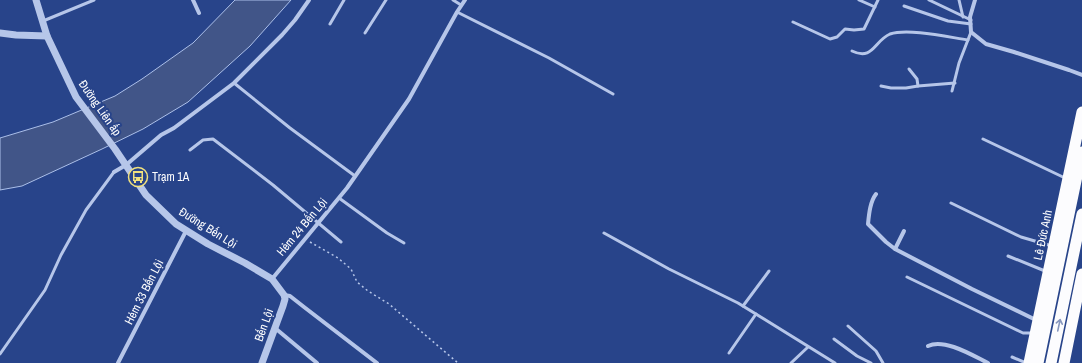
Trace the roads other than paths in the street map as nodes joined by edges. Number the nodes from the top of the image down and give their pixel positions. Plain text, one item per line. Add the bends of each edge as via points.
1 (36, 0) edge
2 (94, 0) edge
3 (193, 0) edge
4 (309, 0) edge
5 (344, 0) edge
6 (386, 0) edge
7 (453, 0) edge
8 (465, 0) edge
9 (859, 0) edge
10 (878, 0) edge
11 (929, 0) edge
12 (959, 0) edge
13 (975, 0) edge
14 (461, 5) junction
15 (904, 6) dead end
16 (875, 7) junction
17 (457, 12) junction
18 (200, 13) dead end
19 (963, 17) junction
20 (43, 20) junction
21 (793, 22) dead end
22 (971, 22) junction
23 (330, 24) dead end
24 (971, 32) junction
25 (0, 33) edge
26 (365, 33) dead end
27 (48, 36) junction
28 (968, 40) junction
29 (852, 51) dead end
30 (909, 69) dead end
31 (1082, 75) edge
32 (234, 83) junction
33 (955, 83) junction
34 (882, 86) dead end
35 (918, 86) junction
36 (952, 91) dead end
37 (613, 94) dead end
38 (1082, 112) edge
39 (983, 139) dead end
40 (115, 149) joint
41 (190, 150) dead end
42 (1082, 152) edge
43 (126, 165) junction
44 (114, 172) joint
45 (355, 176) junction
46 (1068, 180) junction
47 (876, 194) dead end
48 (339, 198) junction
49 (951, 203) dead end
50 (1082, 214) edge
51 (318, 224) junction
52 (186, 231) junction
53 (904, 231) dead end
54 (604, 233) dead end
55 (340, 242) dead end
56 (404, 243) dead end
57 (1054, 247) junction
58 (895, 249) junction
59 (1008, 256) dead end
60 (769, 271) dead end
61 (1049, 272) junction
62 (1082, 274) edge
63 (907, 277) dead end
64 (272, 279) junction
65 (284, 295) junction
66 (744, 306) junction
67 (756, 314) junction
68 (1039, 321) junction
69 (848, 326) dead end
70 (275, 328) junction
71 (1037, 333) junction
72 (834, 339) dead end
73 (928, 346) dead end
74 (808, 347) junction
75 (730, 353) dead end
76 (0, 354) edge
77 (1012, 357) dead end
78 (118, 363) edge
79 (262, 363) edge
80 (317, 363) edge
81 (376, 363) edge
82 (791, 363) edge
83 (835, 363) edge
84 (871, 363) edge
85 (883, 363) edge
86 (988, 363) edge
87 (1026, 363) edge
88 (1029, 363) edge
89 (1038, 363) edge
90 (1051, 363) edge
91 (1064, 363) edge

1 - 20 street, Đường Liên ấp
2 - 20 lane
3 - 18 street
4 - 32 street via 282,35
5 - 23 lane
6 - 26 lane
7 - 14 lane
8 - 14 street, Hẻm 24 Bến Lội
9 - 16 lane
10 - 16 lane
11 - 19 lane
12 - 19 lane
13 - 22 street
14 - 17 street, Hẻm 24 Bến Lội
15 - 22 lane via 948,20
16 - 21 lane via 864,29 845,29 837,37 830,39
17 - 37 lane via 549,58
17 - 45 street, Hẻm 24 Bến Lội via 409,99
19 - 22 lane
20 - 27 street, Đường Liên ấp
22 - 24 street
24 - 28 lane
24 - 31 street via 986,44
25 - 27 street
27 - 40 street, Đường Liên ấp via 76,97
28 - 29 lane via 906,32 883,38 867,54
28 - 33 lane
30 - 35 lane via 917,79
32 - 43 street via 161,135
32 - 45 lane
33 - 35 lane
33 - 36 lane
34 - 35 lane
38 - 46 highway, Lê Đức Anh
39 - 46 lane
40 - 43 street, Đường Bến Lội
41 - 51 lane via 203,140 213,139
42 - 89 highway, Lê Đức Anh
43 - 44 street
43 - 52 street, Đường Bến Lội via 146,195
44 - 76 lane via 86,210 45,290
45 - 48 street, Hẻm 24 Bến Lội
46 - 57 highway, Lê Đức Anh
47 - 58 street via 868,224
48 - 51 street, Hẻm 24 Bến Lội
48 - 56 lane
49 - 57 lane via 1021,237
90 -> 50 highway
51 - 55 lane
51 - 64 street, Hẻm 24 Bến Lội
52 - 64 street, Đường Bến Lội
52 - 78 street, Hẻm 33 Bến Lội
53 - 58 street
54 - 66 lane
57 - 61 highway, Lê Đức Anh
58 - 68 street
59 - 61 lane
60 - 66 lane
61 - 68 highway, Lê Đức Anh
62 - 91 highway
63 - 71 lane via 1023,333
64 - 65 street, Đường Bến Lội
65 - 70 street, Bến Lội via 285,299
65 - 81 street via 290,296
66 - 67 lane
67 - 74 lane
67 - 75 lane
68 - 71 highway, Lê Đức Anh
69 - 85 lane via 876,351
70 - 79 street, Bến Lội
70 - 80 street
71 - 88 highway, Lê Đức Anh
72 - 84 lane
73 - 86 street via 947,345
74 - 82 lane
74 - 83 lane
77 - 87 lane

